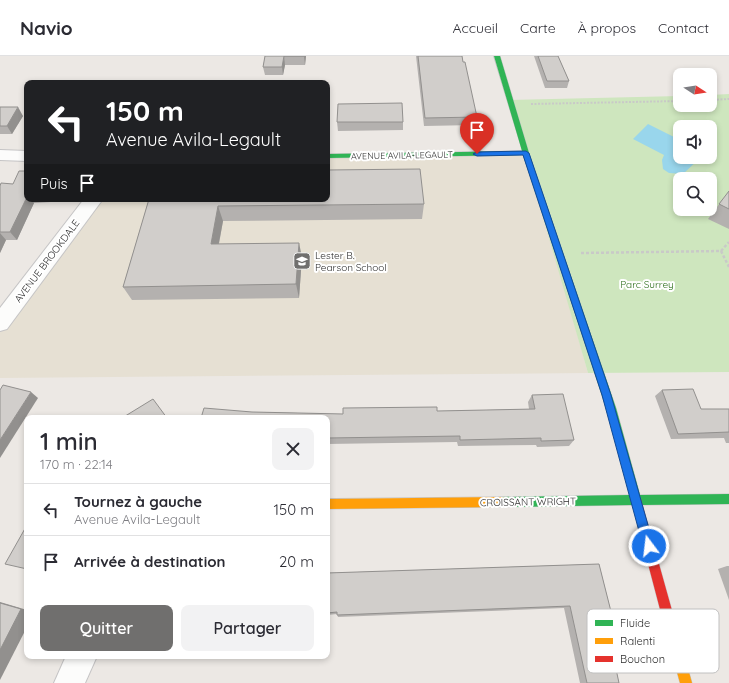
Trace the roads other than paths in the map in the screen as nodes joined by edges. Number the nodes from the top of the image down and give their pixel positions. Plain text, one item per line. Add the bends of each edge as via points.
1 (496, 56) edge
2 (526, 153) junction
3 (0, 156) edge
4 (24, 156) edge
5 (330, 156) edge
6 (92, 202) edge
7 (0, 323) edge
8 (729, 499) edge
9 (637, 500) junction
10 (330, 504) edge
11 (666, 609) edge
12 (81, 659) edge
13 (683, 673) edge
14 (70, 683) edge
15 (686, 683) edge

1 - 2 street
2 - 5 street, AVENUE AVILA-LEGAULT
2 - 9 street via 590,342
3 - 4 street
6 - 7 street, AVENUE BROOKDALE
8 - 9 street, CROISSANT WRIGHT
9 - 10 street, CROISSANT WRIGHT
9 - 11 street
12 - 14 street
13 - 15 street

